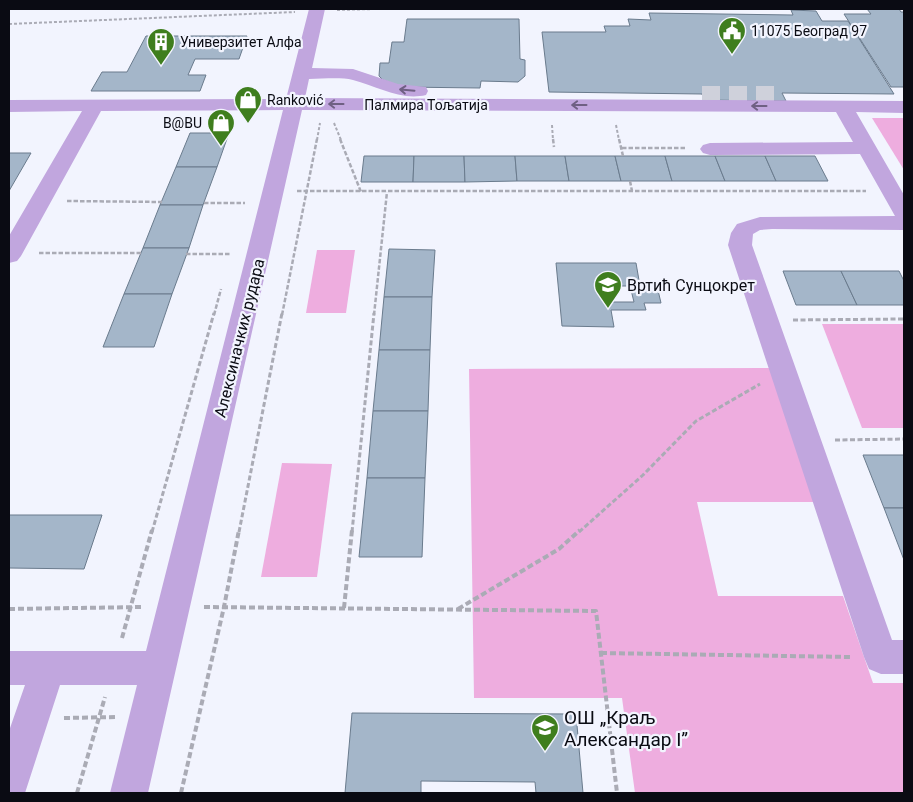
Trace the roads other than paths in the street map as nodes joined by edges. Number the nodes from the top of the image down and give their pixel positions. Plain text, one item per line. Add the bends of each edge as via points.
1 (317, 10) edge
2 (301, 73) junction
3 (702, 95) tunnel mouth
4 (783, 95) tunnel mouth
5 (904, 101) edge
6 (293, 104) junction
7 (95, 105) junction
8 (9, 106) edge
9 (843, 107) junction
10 (904, 107) edge
11 (554, 114) junction
12 (616, 114) junction
13 (867, 148) junction
14 (710, 149) dead end
15 (904, 213) edge
16 (904, 223) edge
17 (10, 254) edge
18 (892, 657) edge
19 (9, 668) edge
20 (48, 668) junction
21 (160, 668) junction
22 (9, 786) edge
23 (129, 793) edge

1 - 2 street, Алексиначких рудара
2 - 6 street, Алексиначких рудара
11 -> 2 street via 536,94 404,90 353,74
3 - 12 street via 641,96
4 - 5 street via 868,96
6 - 7 street, Палмира Тољатија
11 -> 6 street, Палмира Тољатија via 322,111
6 - 21 street, Алексиначких рудара
7 - 8 street, Палмира Тољатија
7 - 17 street
9 - 10 street, Палмира Тољатија
9 -> 12 street, Палмира Тољатија
9 - 13 street
12 -> 11 street, Палмира Тољатија
13 - 14 street
13 - 15 street
16 - 18 street via 772,222 741,232 740,245 806,441
19 - 20 street
20 - 21 street
20 - 22 street
21 - 23 street, Алексиначких рудара

